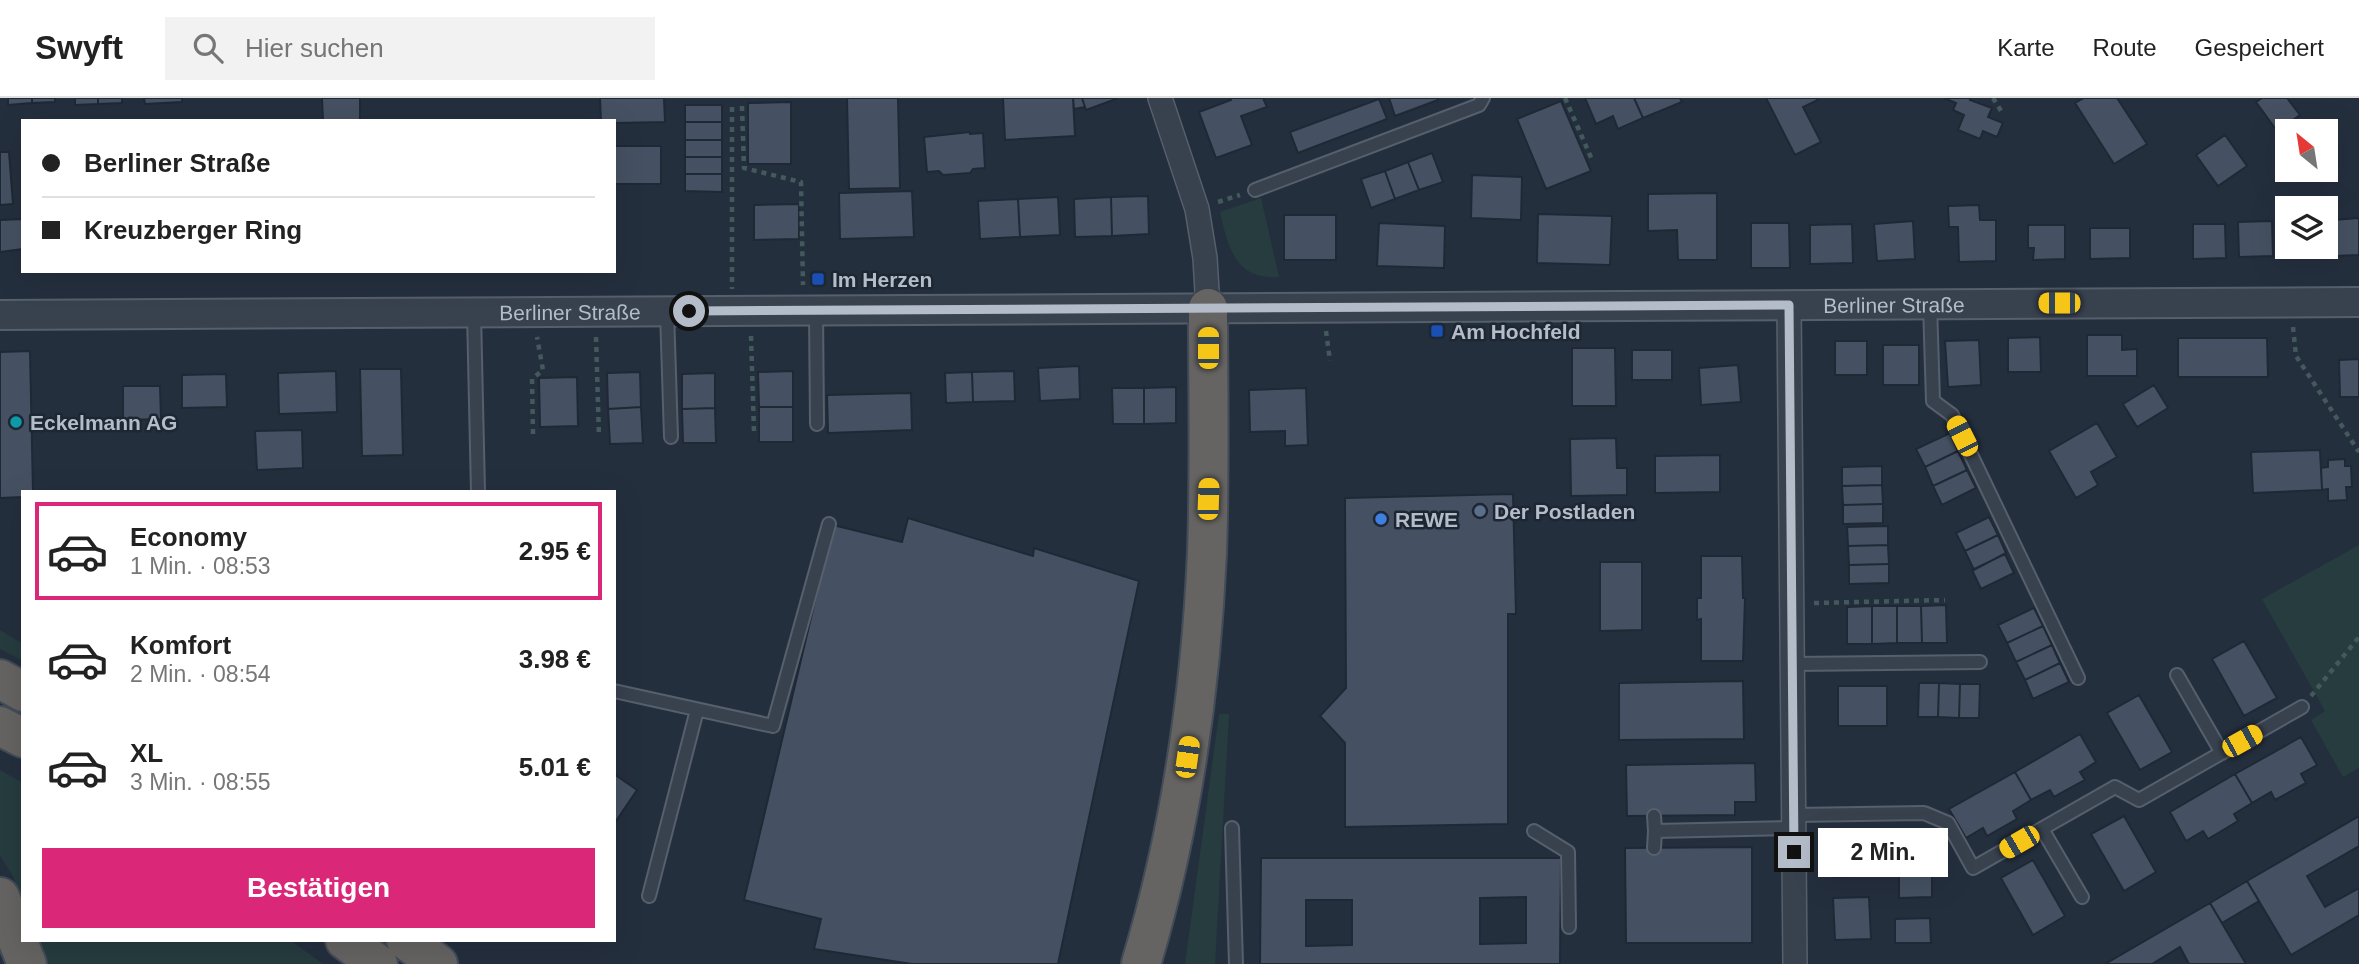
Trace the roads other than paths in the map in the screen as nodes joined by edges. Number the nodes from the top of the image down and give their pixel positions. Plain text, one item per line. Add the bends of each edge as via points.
1 (1160, 98) edge
2 (1483, 98) edge
3 (1255, 190) road end
4 (2359, 302) edge
5 (1930, 304) junction
6 (1789, 305) junction
7 (1208, 308) junction
8 (810, 310) junction
9 (667, 311) junction
10 (474, 312) junction
11 (0, 315) edge
12 (817, 424) dead end
13 (671, 437) dead end
14 (478, 490) edge
15 (829, 524) dead end
16 (1980, 662) dead end
17 (1793, 664) junction
18 (2177, 675) dead end
19 (2078, 678) dead end
20 (0, 679) edge
21 (21, 691) edge
22 (616, 691) edge
23 (2302, 708) road end
24 (697, 710) junction
25 (0, 726) edge
26 (21, 737) edge
27 (2222, 753) junction
28 (1654, 816) dead end
29 (1795, 822) junction
30 (1232, 828) dead end
31 (2042, 828) junction
32 (1534, 831) dead end
33 (1655, 831) junction
34 (1654, 848) dead end
35 (1170, 859) junction
36 (649, 896) dead end
37 (0, 897) edge
38 (2082, 897) dead end
39 (1569, 927) dead end
40 (348, 942) edge
41 (409, 942) edge
42 (27, 964) edge
43 (378, 964) edge
44 (438, 964) edge
45 (1141, 964) edge
46 (1164, 964) edge
47 (1236, 964) edge
48 (1795, 964) edge

1 - 7 street via 1198,209
2 - 3 lane via 1479,105
4 - 5 street, Berliner Straße
5 - 6 street, Berliner Straße
5 - 19 lane via 1933,401 1952,415
6 - 7 street, Berliner Straße
6 - 17 street
7 - 8 street, Berliner Straße
7 - 35 highway via 1209,474 1202,628
8 - 9 street, Berliner Straße
8 - 12 lane
9 - 10 street, Berliner Straße
9 - 13 lane
10 - 11 street, Berliner Straße
10 - 14 lane
15 - 24 lane via 773,726
16 - 17 lane
17 - 29 street
18 - 27 lane
20 - 21 highway
22 - 24 lane
23 - 27 lane
24 - 36 lane
25 - 26 highway
27 - 31 lane via 2139,800 2115,787
28 - 33 lane
29 - 31 lane via 1924,813 1948,823 1973,868
29 - 33 lane
29 - 48 street
30 - 47 lane
31 - 38 lane
32 - 39 lane via 1568,852
33 - 34 lane
35 - 45 highway
35 - 46 highway
37 - 42 highway
40 - 43 highway
41 - 44 highway

